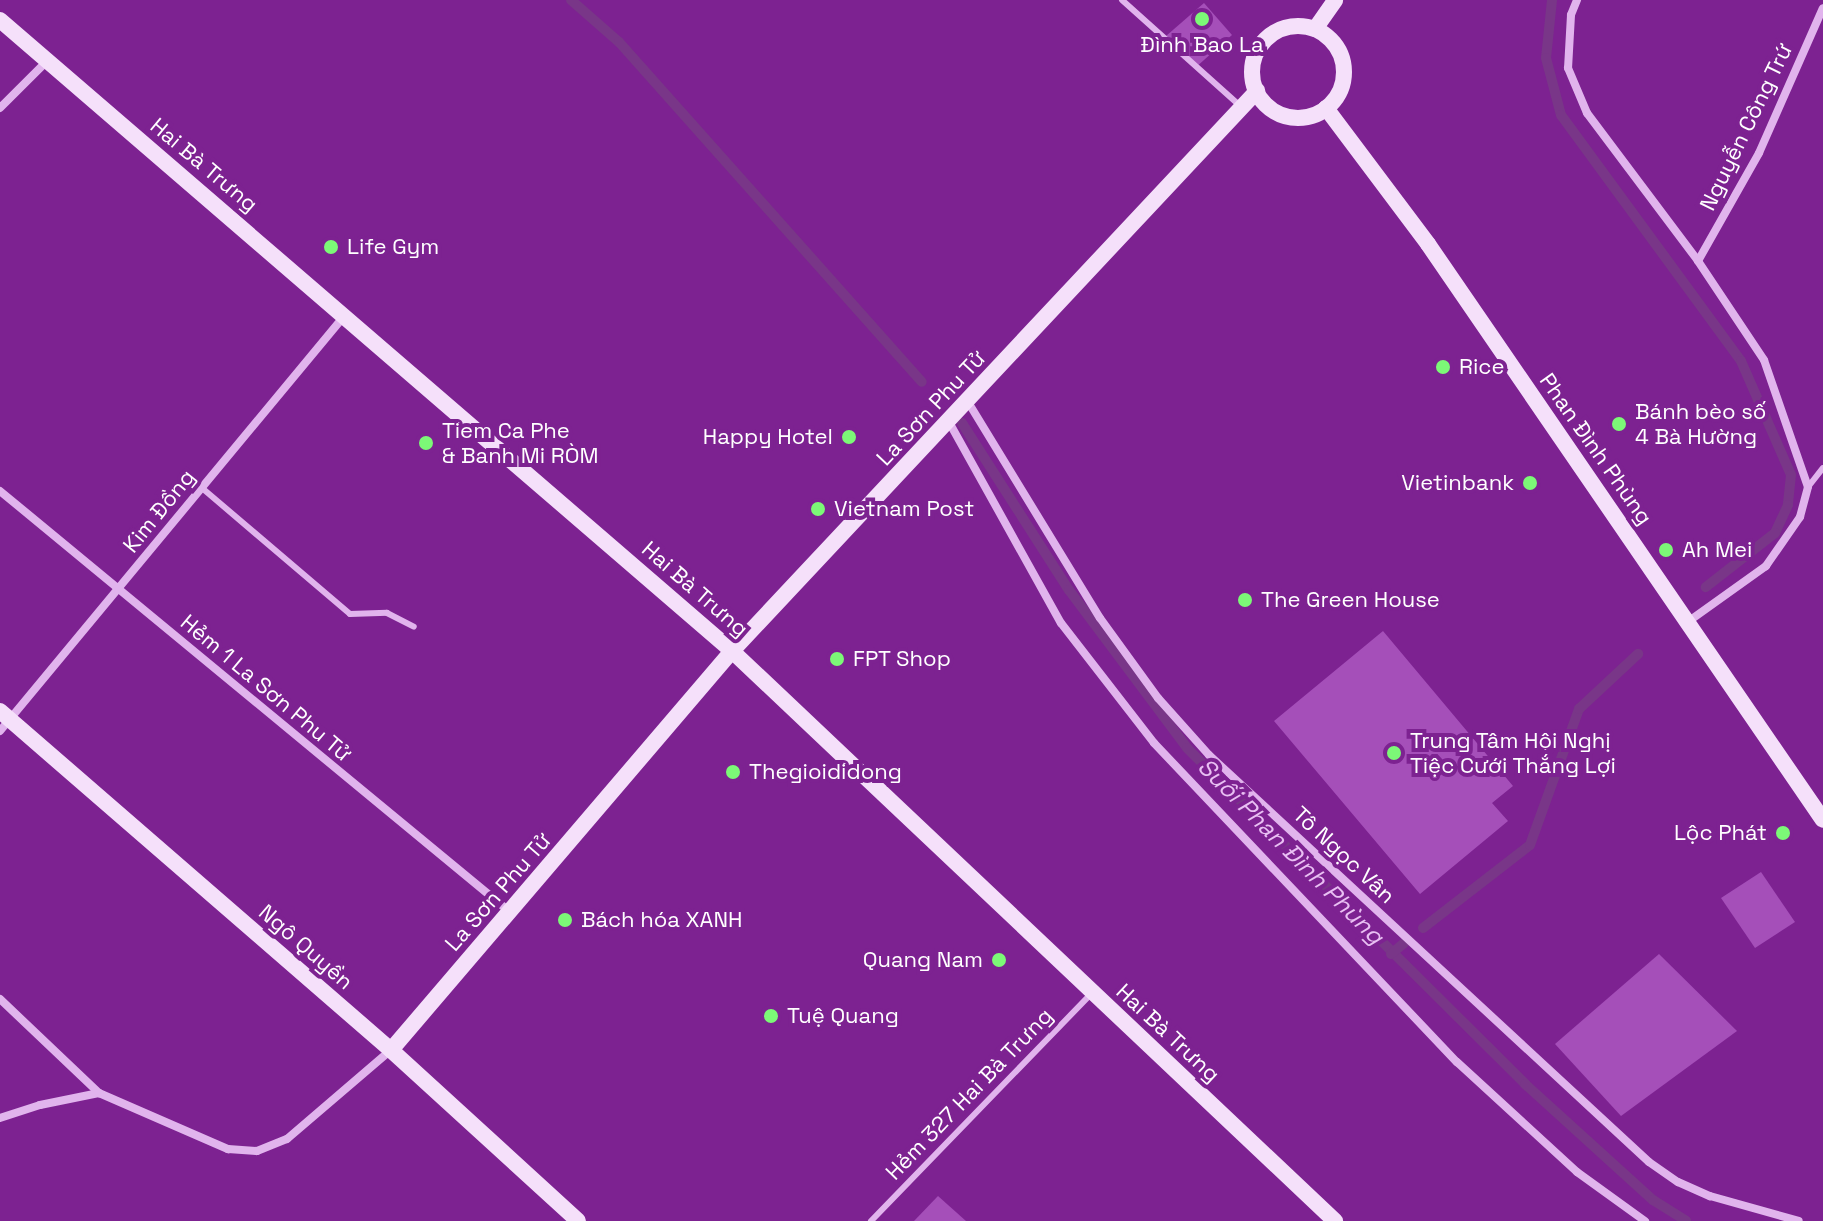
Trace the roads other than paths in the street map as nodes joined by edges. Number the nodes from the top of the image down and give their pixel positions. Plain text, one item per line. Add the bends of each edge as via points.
1 (1122, 0) edge
2 (1335, 0) edge
3 (1577, 0) edge
4 (1823, 8) edge
5 (0, 20) edge
6 (1315, 29) junction
7 (47, 61) junction
8 (1257, 91) junction
9 (1242, 107) junction
10 (0, 108) edge
11 (1326, 108) junction
12 (1698, 261) junction
13 (346, 314) junction
14 (968, 402) junction
15 (949, 422) junction
16 (1823, 468) edge
17 (1808, 487) junction
18 (202, 488) junction
19 (0, 491) edge
20 (119, 589) junction
21 (1689, 621) junction
22 (414, 627) dead end
23 (732, 651) junction
24 (4, 721) edge
25 (1823, 820) edge
26 (510, 912) junction
27 (1093, 992) junction
28 (0, 999) edge
29 (391, 1050) junction
30 (99, 1093) junction
31 (0, 1118) edge
32 (578, 1221) edge
33 (871, 1221) edge
34 (1335, 1221) edge
35 (1645, 1221) edge
36 (1799, 1221) edge

1 - 9 lane
2 - 6 street
3 - 12 street, Nguyễn Công Trứ via 1568,68 1587,113
4 - 12 street, Nguyễn Công Trứ via 1759,153
5 - 7 street, Hai Bà Trưng
6 - 8 street via 1285,28 1271,35 1253,60
6 - 11 street via 1329,37 1344,65 1338,96
7 - 10 street
7 - 13 street, Hai Bà Trưng
8 - 9 street, La Sơn Phu Tử
8 - 11 street via 1266,105 1295,117
9 - 14 street, La Sơn Phu Tử
11 - 21 street, Phan Đình Phùng via 1428,244
12 - 17 street, Nguyễn Công Trứ via 1764,360
13 - 18 street, Kim Đồng
13 - 23 street, Hai Bà Trưng
14 - 15 street, La Sơn Phu Tử
14 - 36 street, Tô Ngọc Vân via 1100,618 1158,698 1209,755 1649,1162 1710,1196
15 - 23 street, La Sơn Phu Tử
15 - 35 street via 1061,623 1154,743 1457,1062 1577,1172
16 - 17 lane
17 - 21 street via 1800,517 1766,566
18 - 20 street, Kim Đồng
18 - 22 lane via 350,614 387,613
19 - 20 street, Hẻm 1 La Sơn Phu Tử
20 - 24 street, Kim Đồng
20 - 26 street, Hẻm 1 La Sơn Phu Tử
21 - 25 street, Phan Đình Phùng
23 - 26 street, La Sơn Phu Tử
23 - 27 street, Hai Bà Trưng
24 - 29 street, Ngô Quyền
26 - 29 street, La Sơn Phu Tử
27 - 33 lane, Hẻm 327 Hai Bà Trưng
27 - 34 street, Hai Bà Trưng
28 - 30 street
29 - 30 street via 287,1139 257,1151 228,1149
29 - 32 street, Ngô Quyền
30 - 31 street

